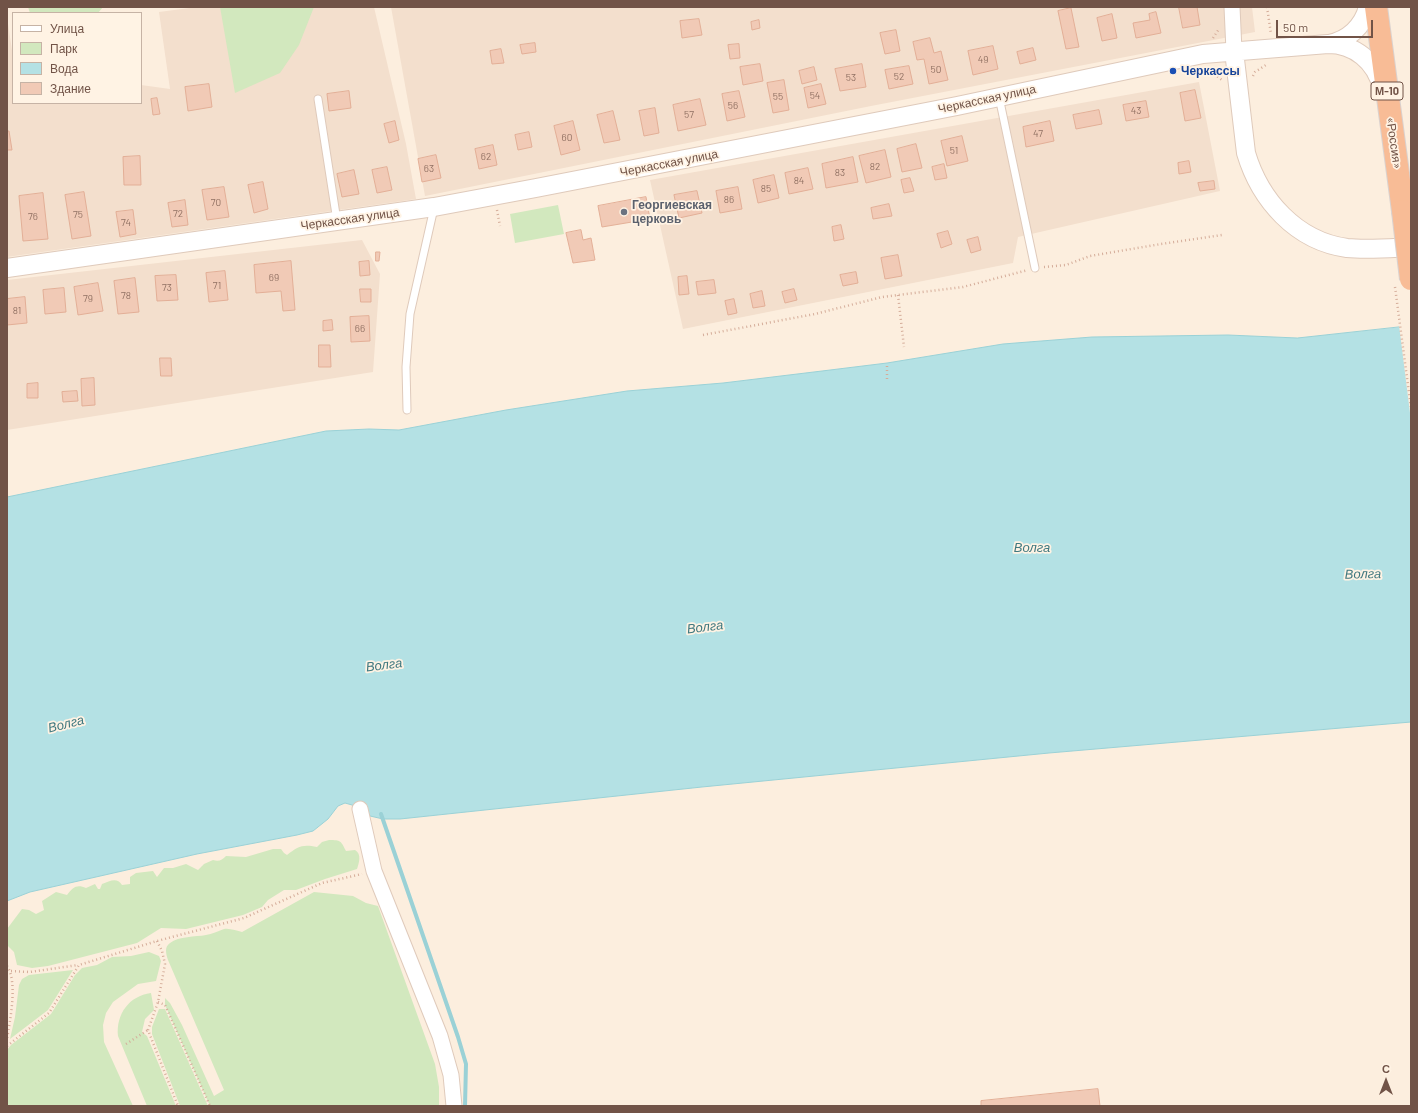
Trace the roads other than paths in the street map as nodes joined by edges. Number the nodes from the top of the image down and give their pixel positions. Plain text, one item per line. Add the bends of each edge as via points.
1 (1232, 7) edge
2 (1368, 7) edge
3 (1376, 7) edge
4 (1328, 44) junction
5 (1234, 51) junction
6 (999, 97) junction
7 (318, 99) dead end
8 (1398, 175) junction
9 (434, 207) junction
10 (337, 221) junction
11 (1411, 247) edge
12 (7, 268) edge
13 (1035, 268) road end
14 (1403, 281) edge
15 (407, 410) dead end
16 (360, 809) dead end
17 (454, 1106) edge

1 - 5 street
2 - 4 street, Черкасская улица via 1354,31 1342,40
3 - 8 highway, «Россия» / М-10
4 - 5 street, Черкасская улица
4 - 8 street, Черкасская улица via 1343,46 1357,52 1366,58 1375,70 1381,84
5 - 6 street, Черкасская улица via 1203,54
5 - 11 street via 1246,153 1264,193 1282,216 1304,233 1331,244 1360,249
6 - 9 street, Черкасская улица
6 - 13 lane
7 - 10 lane
8 - 14 highway, «Россия» / М-10, bridge via 1402,211
9 - 10 street, Черкасская улица
9 - 15 lane via 410,314 406,367
10 - 12 street, Черкасская улица
16 - 17 street via 374,871 440,1036 451,1075

